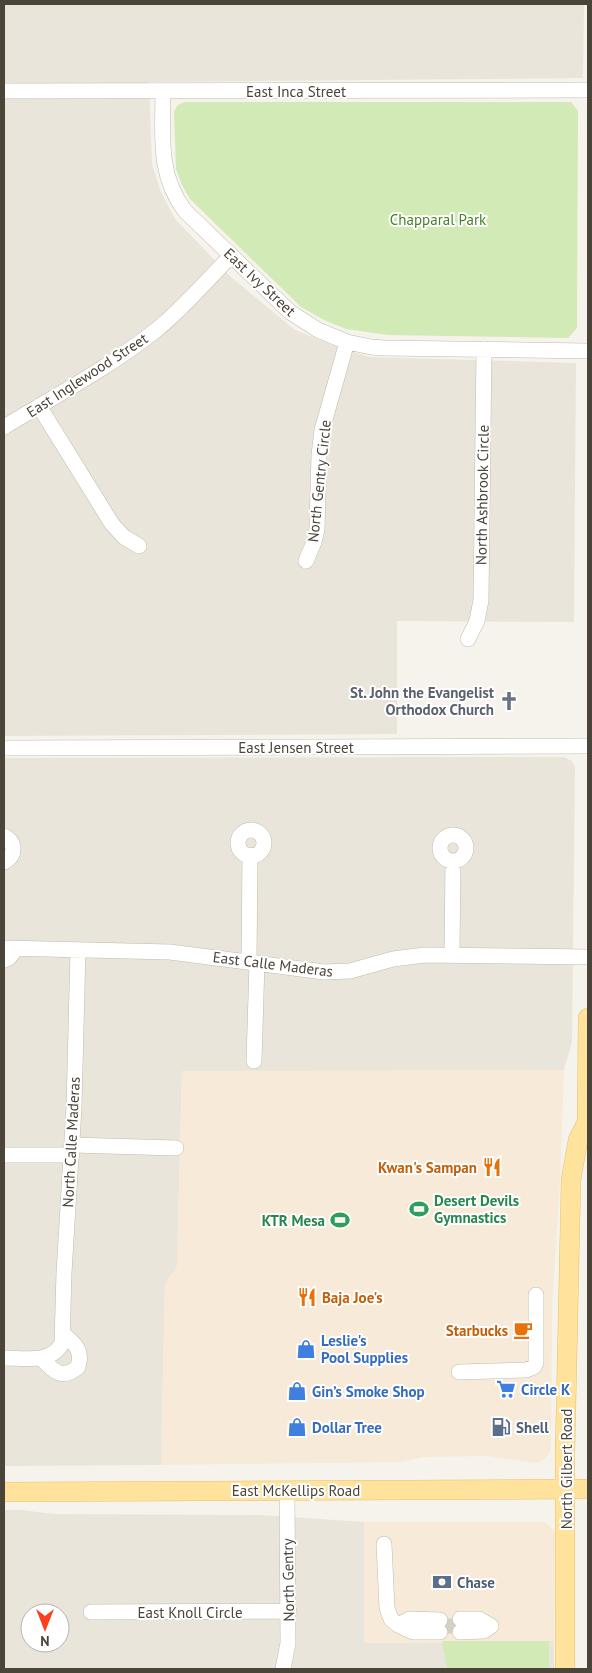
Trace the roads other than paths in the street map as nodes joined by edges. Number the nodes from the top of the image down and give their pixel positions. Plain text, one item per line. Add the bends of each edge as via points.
1 (588, 90) edge
2 (4, 91) edge
3 (163, 91) junction
4 (231, 256) junction
5 (347, 342) junction
6 (484, 349) junction
7 (588, 351) edge
8 (39, 406) junction
9 (4, 427) edge
10 (138, 546) dead end
11 (306, 561) dead end
12 (468, 639) dead end
13 (588, 746) edge
14 (4, 748) edge
15 (4, 836) edge
16 (250, 855) dead end
17 (453, 861) dead end
18 (4, 862) edge
19 (10, 948) edge
20 (78, 950) junction
21 (452, 955) junction
22 (588, 957) edge
23 (4, 960) edge
24 (253, 962) junction
25 (588, 1018) edge
26 (254, 1062) dead end
27 (587, 1125) edge
28 (176, 1148) dead end
29 (72, 1150) junction
30 (4, 1155) edge
31 (536, 1296) dead end
32 (63, 1334) junction
33 (4, 1358) edge
34 (41, 1358) junction
35 (459, 1372) dead end
36 (566, 1489) junction
37 (588, 1489) edge
38 (287, 1490) junction
39 (4, 1492) edge
40 (384, 1544) dead end
41 (91, 1612) dead end
42 (289, 1612) junction
43 (440, 1626) tunnel mouth
44 (460, 1626) tunnel mouth
45 (491, 1626) dead end
46 (283, 1669) edge
47 (565, 1669) edge

1 - 3 street, East Inca Street
2 - 3 street, East Inca Street
3 - 4 street, East Ivy Street via 163,158 171,189 186,211
4 - 5 street, East Ivy Street via 290,312 318,330
4 - 8 street, East Inglewood Street via 151,334 117,359
5 - 6 street, East Ivy Street via 384,348
5 - 11 street, North Gentry Circle via 322,430 317,530
6 - 7 street, East Ivy Street
6 - 12 street, North Ashbrook Circle via 481,600 477,621
8 - 9 street, East Inglewood Street
8 - 10 street via 112,524
13 - 14 street, East Jensen Street
15 - 18 street via 11,842 13,850
16 - 24 street
17 - 21 street
19 - 20 street, East Calle Maderas
19 - 23 street, East Calle Maderas via 8,958
20 - 24 street, East Calle Maderas via 164,951
20 - 29 street, North Calle Maderas
21 - 22 street, East Calle Maderas
21 - 24 street, East Calle Maderas via 405,957 337,972
24 - 26 street
25 - 27 main road, North Gilbert Road
27 - 36 main road, North Gilbert Road via 578,1140 571,1180
28 - 29 street
29 - 30 street
29 - 32 street, North Calle Maderas
31 - 35 street via 534,1367
32 - 34 street, North Calle Maderas via 58,1351
32 - 34 street via 76,1344 80,1361 78,1367 68,1373 59,1373
33 - 34 street
36 - 37 main road, East McKellips Road
36 - 38 main road, East McKellips Road
36 - 47 main road, North Gilbert Road
38 - 39 main road, East McKellips Road
38 - 42 street, North Gentry
40 - 43 street via 388,1608 392,1619 412,1632
41 - 42 street, East Knoll Circle
42 - 46 street, North Gentry
44 - 45 street via 479,1619

